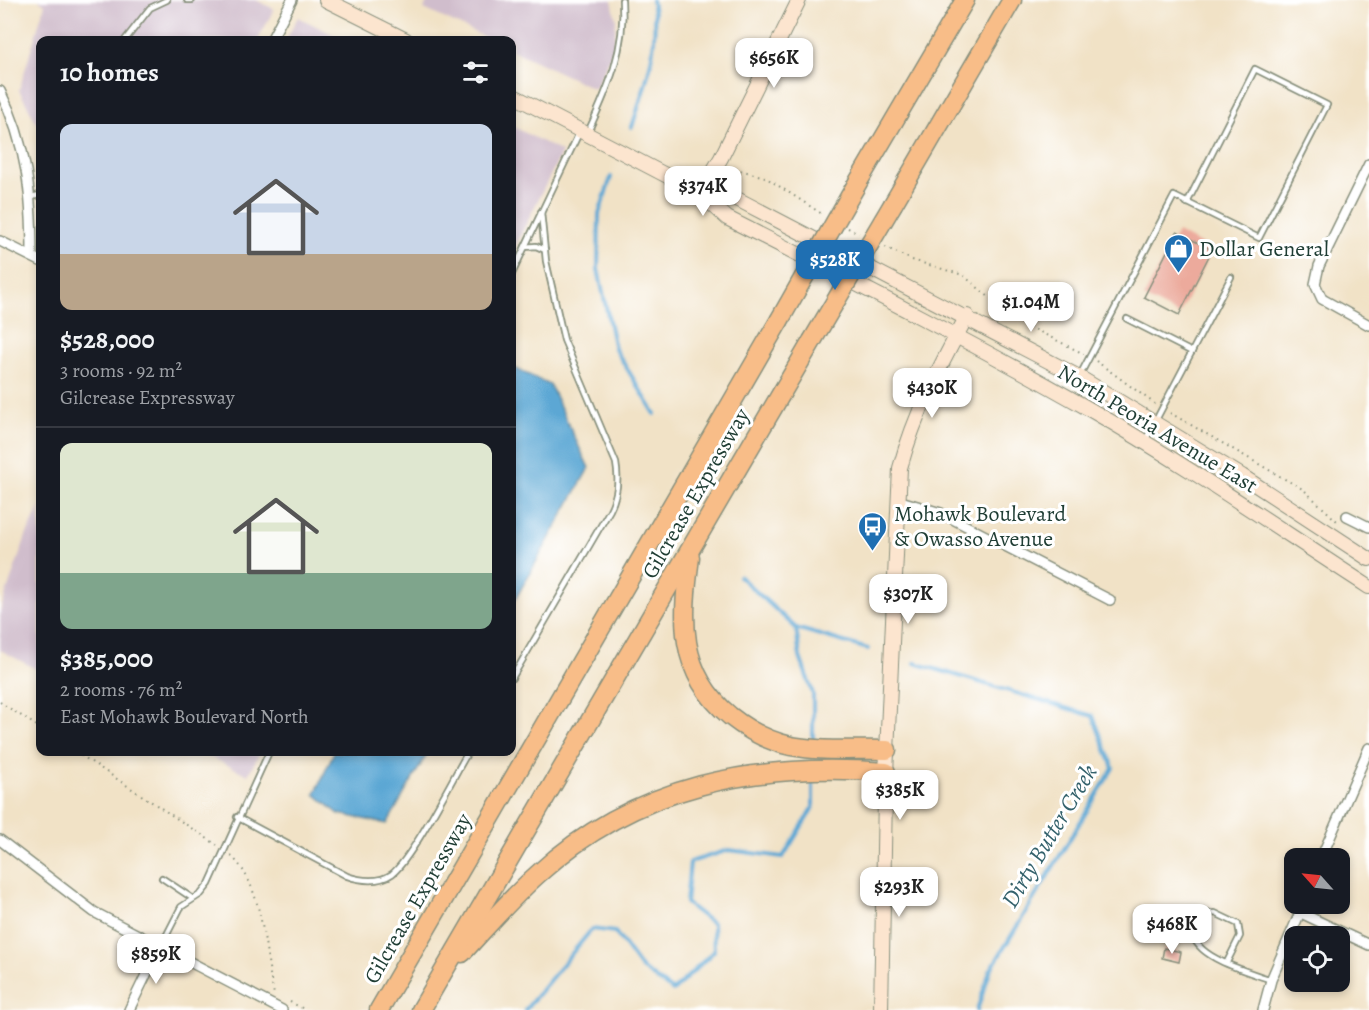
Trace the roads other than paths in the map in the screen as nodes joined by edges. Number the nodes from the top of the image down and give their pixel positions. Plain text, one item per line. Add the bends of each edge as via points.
1 (167, 0) edge
2 (188, 0) edge
3 (192, 0) edge
4 (292, 0) edge
5 (326, 0) edge
6 (622, 0) edge
7 (799, 0) edge
8 (1012, 0) edge
9 (961, 4) edge
10 (128, 36) edge
11 (274, 36) edge
12 (398, 36) edge
13 (0, 91) edge
14 (516, 97) edge
15 (583, 132) junction
16 (1369, 164) edge
17 (700, 193) junction
18 (36, 196) edge
19 (1187, 203) junction
20 (541, 212) junction
21 (0, 241) edge
22 (525, 247) junction
23 (545, 250) junction
24 (36, 258) edge
25 (516, 266) edge
26 (1231, 277) dead end
27 (967, 316) junction
28 (1127, 319) dead end
29 (1369, 325) edge
30 (957, 335) junction
31 (1192, 352) junction
32 (1079, 377) junction
33 (1156, 422) junction
34 (1144, 443) junction
35 (897, 500) junction
36 (1347, 516) dead end
37 (1369, 527) edge
38 (691, 549) junction
39 (1369, 559) edge
40 (1369, 587) edge
41 (1110, 600) dead end
42 (516, 671) edge
43 (1369, 748) edge
44 (887, 750) junction
45 (267, 756) edge
46 (466, 756) edge
47 (886, 772) junction
48 (237, 817) junction
49 (0, 840) edge
50 (1325, 848) edge
51 (162, 878) dead end
52 (192, 898) junction
53 (1299, 914) edge
54 (1313, 914) edge
55 (1369, 945) edge
56 (159, 948) junction
57 (1227, 962) junction
58 (439, 979) junction
59 (1271, 980) junction
60 (382, 1005) edge
61 (129, 1010) edge
62 (282, 1010) edge
63 (421, 1010) edge
64 (881, 1010) edge
65 (1263, 1010) edge

1 - 10 lane via 150,8
2 - 3 lane
4 - 11 street
5 - 12 main road
6 - 15 lane via 624,29 619,55
7 - 17 main road via 778,48
8 - 38 highway, Gilcrease Expressway, bridge
9 - 60 highway, Gilcrease Expressway, bridge
13 - 18 street via 14,118
14 - 15 main road, North Peoria Avenue East
15 - 17 main road, North Peoria Avenue East
15 - 20 lane
16 - 29 street via 1319,266 1315,284 1322,299
17 - 27 main road, North Peoria Avenue East via 737,199
17 - 30 main road, North Peoria Avenue East via 727,218
18 - 24 street
19 - 19 lane via 1259,238 1328,105 1255,69
19 - 32 lane via 1174,196
20 - 22 lane
20 - 23 lane
21 - 24 street
22 - 23 lane
22 - 25 lane
23 - 42 lane via 564,340 616,463 618,483 610,510
26 - 31 lane
27 - 30 main road
27 - 32 main road, North Peoria Avenue East
28 - 31 lane
30 - 34 main road, North Peoria Avenue East
30 - 35 main road via 909,433
31 - 33 lane
32 - 33 main road, North Peoria Avenue East
33 - 34 lane
33 - 39 main road, North Peoria Avenue East
34 - 40 main road, North Peoria Avenue East
35 - 41 street via 941,513
35 - 44 main road
36 - 37 street
38 - 44 highway via 683,607 686,642 696,673 719,706 753,733 771,741 825,749
38 - 58 highway, Gilcrease Expressway
43 - 50 street
44 - 47 main road
45 - 48 lane
46 - 48 lane via 406,857 392,873 378,880 347,876
47 - 58 highway via 778,772 688,788 654,799 613,819 539,873
47 - 64 main road
48 - 52 lane via 209,884
49 - 56 street via 94,912
51 - 52 lane
52 - 56 lane via 182,907
53 - 59 street
54 - 55 street
56 - 61 street
56 - 62 street
57 - 57 lane via 1210,957 1193,940 1192,932 1204,914 1215,913 1239,924 1240,936
57 - 59 lane
58 - 63 highway, Gilcrease Expressway
59 - 65 street

